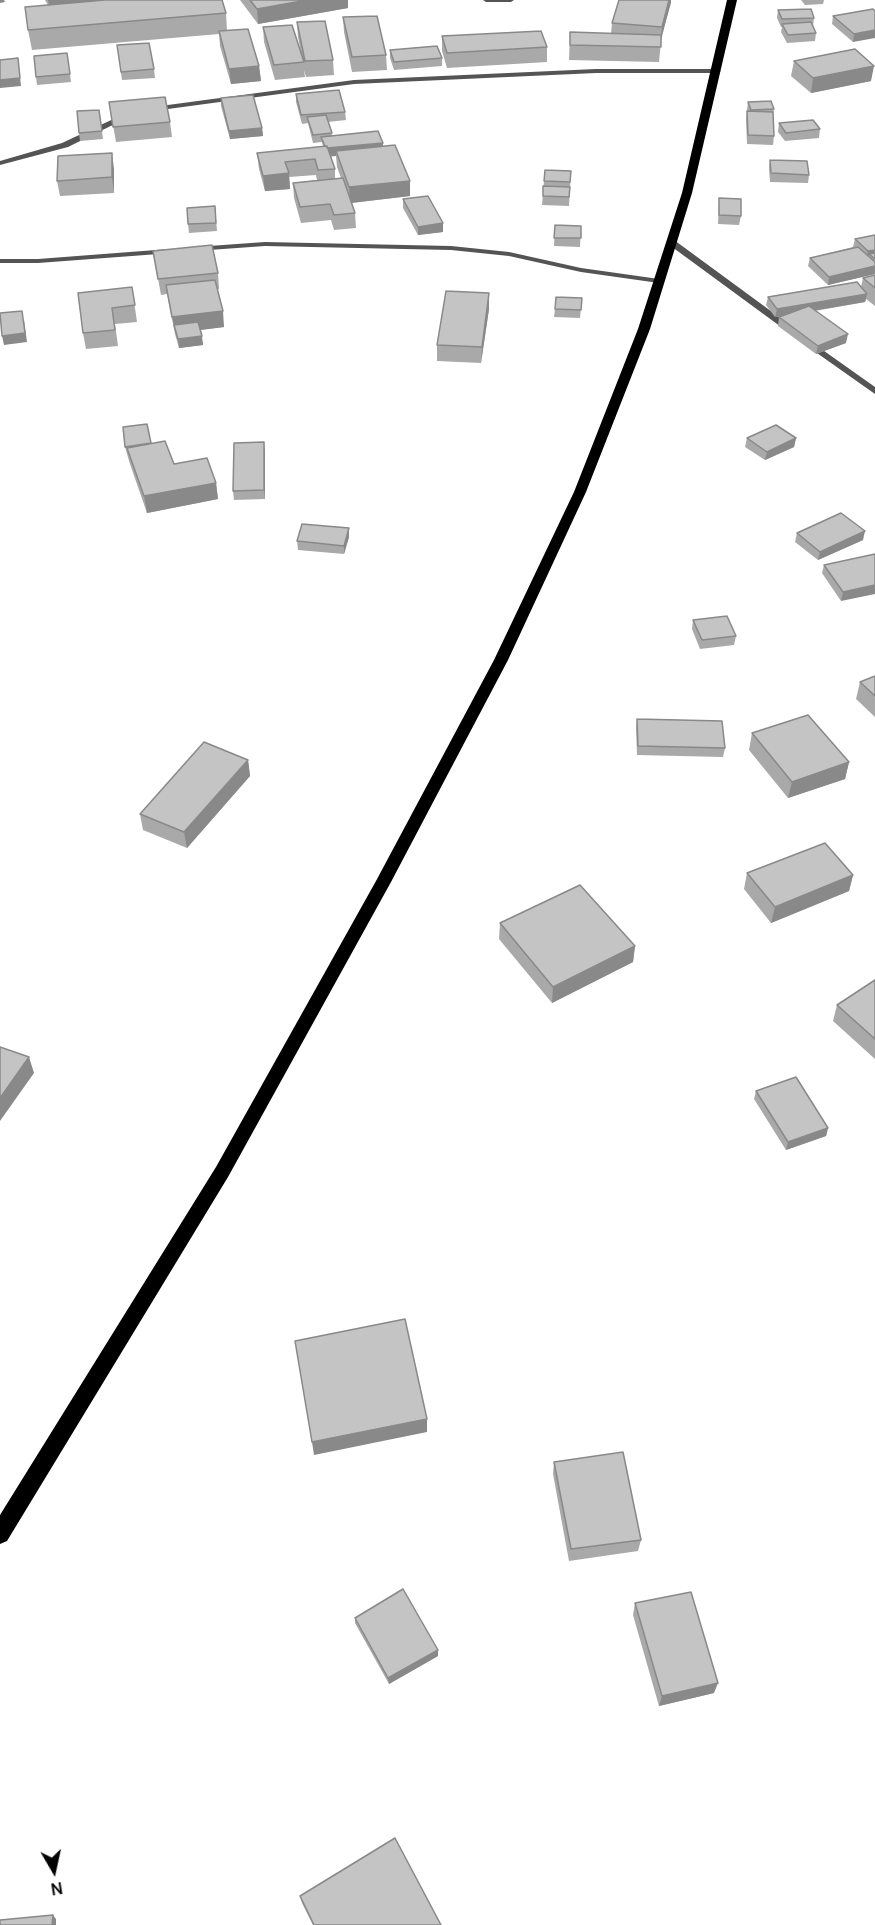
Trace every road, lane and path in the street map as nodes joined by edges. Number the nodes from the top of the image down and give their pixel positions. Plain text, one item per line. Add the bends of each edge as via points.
1 (486, 0) edge
2 (512, 0) edge
3 (732, 0) edge
4 (717, 71) junction
5 (140, 111) edge
6 (130, 115) edge
7 (0, 163) edge
8 (671, 242) junction
9 (187, 249) edge
10 (176, 250) edge
11 (0, 261) edge
12 (659, 281) junction
13 (875, 391) edge
14 (0, 1534) edge

1 - 2 street
3 - 4 highway
4 - 5 street via 596,71 354,82
4 - 8 highway
6 - 7 street via 65,145
8 - 12 highway
8 - 13 street
9 - 12 street via 265,244 451,248 508,254
10 - 11 street
12 - 14 highway via 580,492 501,660 222,1172

